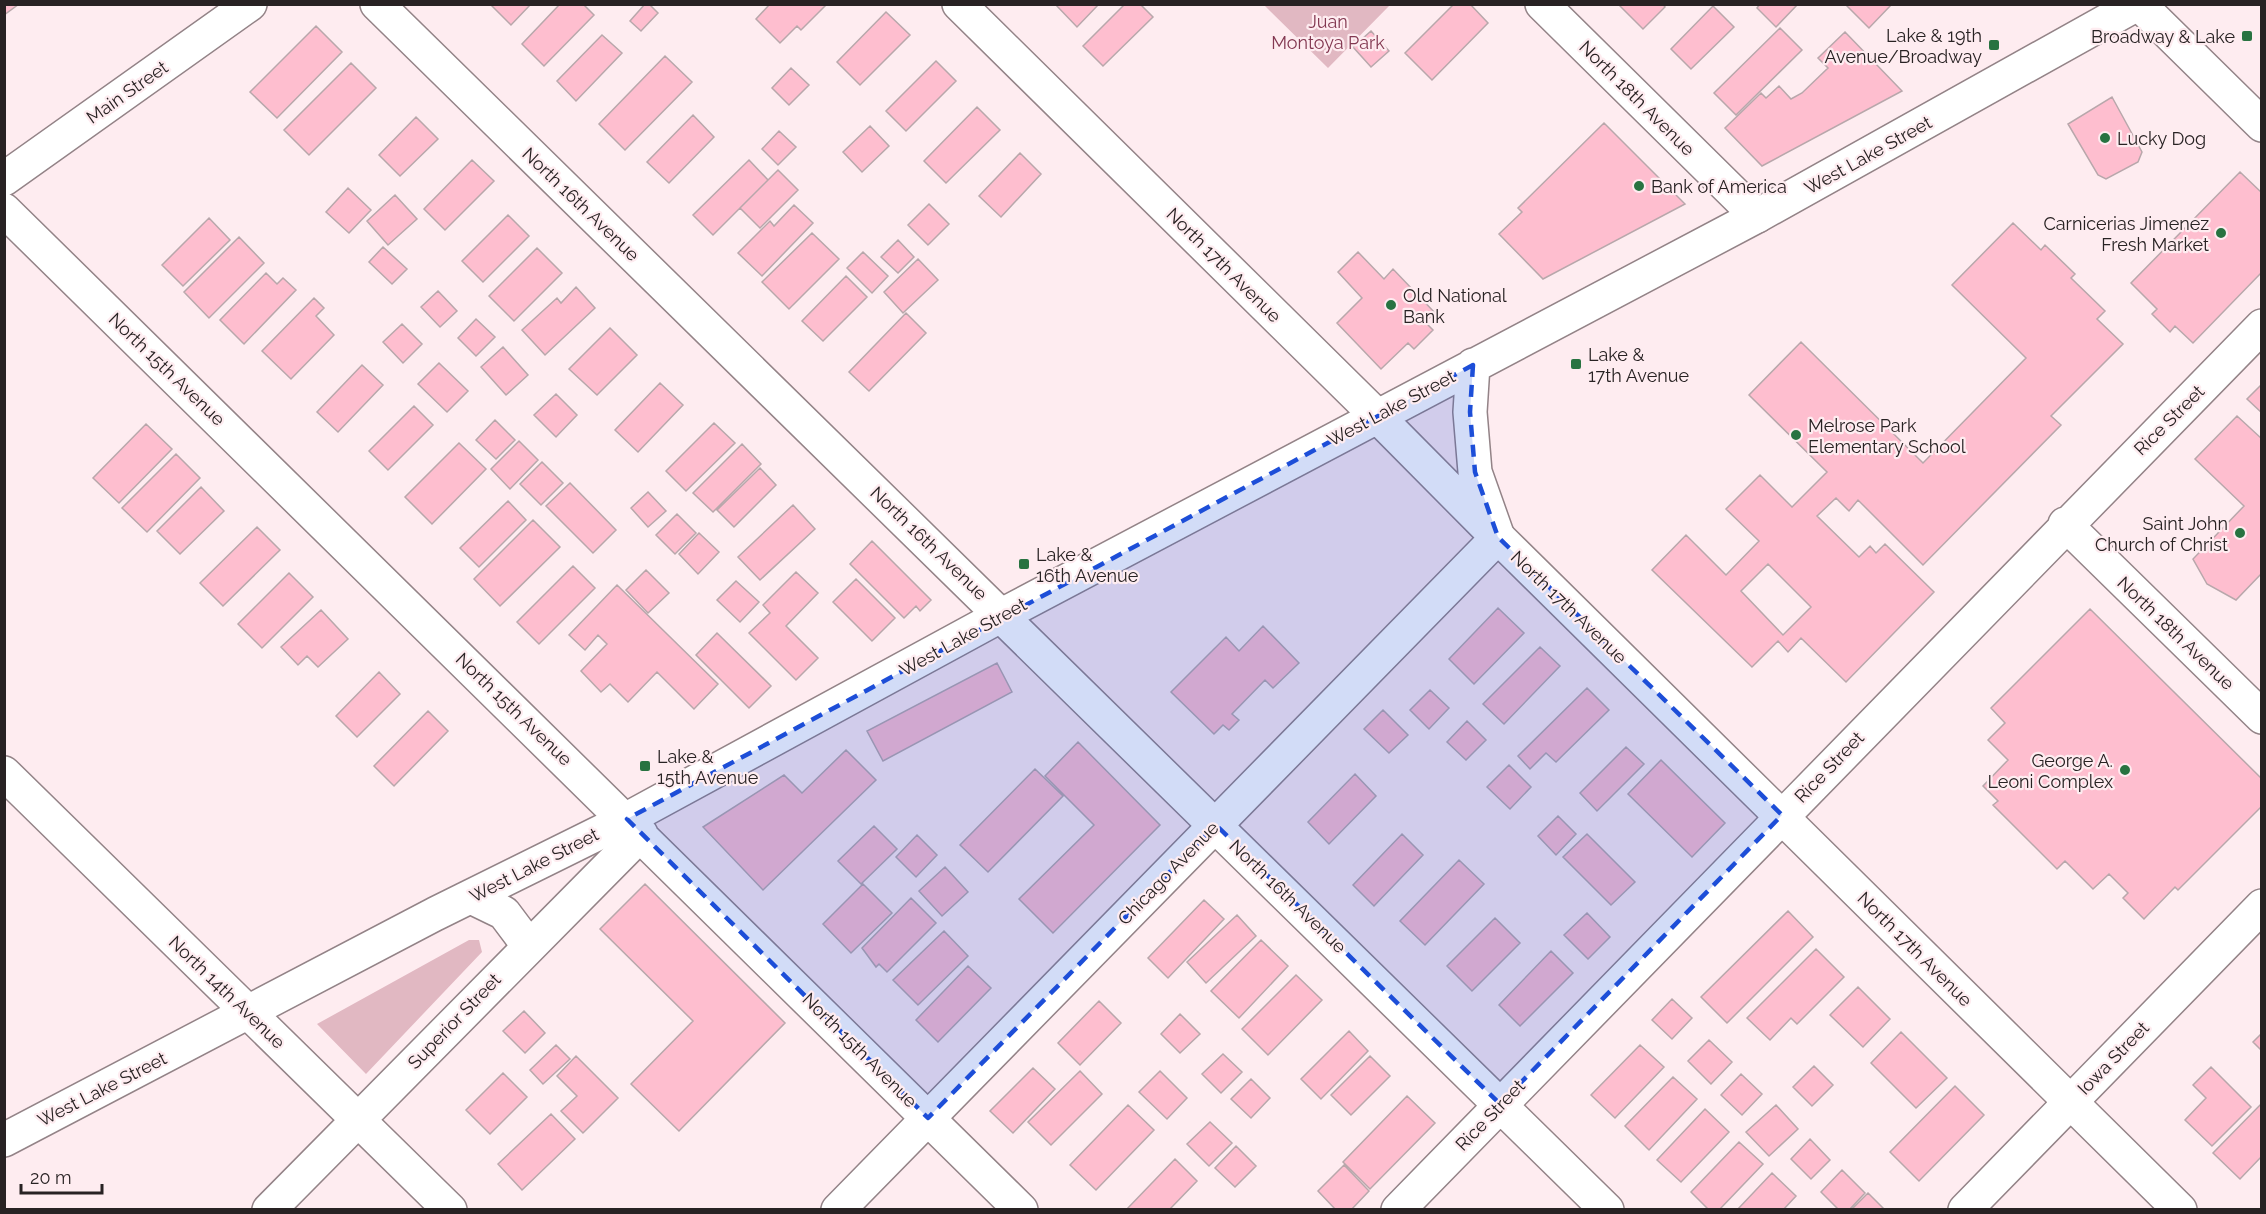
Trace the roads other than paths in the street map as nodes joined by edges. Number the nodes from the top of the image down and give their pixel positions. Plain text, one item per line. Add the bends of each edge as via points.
1 (250, 4) edge
2 (377, 4) edge
3 (959, 4) edge
4 (1542, 4) edge
5 (2138, 4) edge
6 (2262, 125) edge
7 (4, 179) edge
8 (4, 210) edge
9 (1757, 216) junction
10 (2262, 326) edge
11 (1473, 365) junction
12 (1376, 415) junction
13 (2066, 524) junction
14 (1498, 537) junction
15 (1002, 615) junction
16 (2262, 717) edge
17 (4, 773) edge
18 (1782, 815) junction
19 (1216, 825) junction
20 (634, 826) junction
21 (471, 897) junction
22 (2262, 906) edge
23 (528, 945) junction
24 (248, 1014) junction
25 (2070, 1102) junction
26 (1500, 1104) junction
27 (928, 1118) junction
28 (358, 1120) junction
29 (4, 1140) edge
30 (269, 1209) edge
31 (450, 1209) edge
32 (838, 1209) edge
33 (1021, 1209) edge
34 (1398, 1209) edge
35 (1607, 1209) edge
36 (1965, 1209) edge
37 (2180, 1209) edge

1 - 7 street, Main Street
2 - 15 street, North 16th Avenue
3 - 12 street, North 17th Avenue
4 - 9 street, North 18th Avenue
5 - 6 street
5 - 9 street, West Lake Street
8 - 20 street, North 15th Avenue
9 - 11 street, West Lake Street
10 - 13 street, Rice Street
11 - 12 street, West Lake Street
11 - 14 street via 1470,412 1475,472
12 - 14 street, North 17th Avenue
12 - 15 street, West Lake Street
13 - 16 street, North 18th Avenue
13 - 18 street, Rice Street
14 - 18 street, North 17th Avenue
14 - 19 street, Chicago Avenue
15 - 19 street, North 16th Avenue
15 - 20 street, West Lake Street
17 - 24 street, North 14th Avenue
18 - 25 street, North 17th Avenue
18 - 26 street, Rice Street
19 - 26 street, North 16th Avenue
19 - 27 street, Chicago Avenue
20 - 21 street, West Lake Street
20 - 23 street, Superior Street
20 - 27 street, North 15th Avenue
21 - 23 street via 504,913
21 - 24 street, West Lake Street
22 - 25 street, Iowa Street
23 - 28 street, Superior Street
24 - 28 street, North 14th Avenue
24 - 29 street, West Lake Street
25 - 36 street, Iowa Street
25 - 37 street, North 17th Avenue
26 - 34 street, Rice Street
26 - 35 street, North 16th Avenue
27 - 32 street, Chicago Avenue
27 - 33 street, North 15th Avenue
28 - 30 street, Superior Street
28 - 31 street, North 14th Avenue

